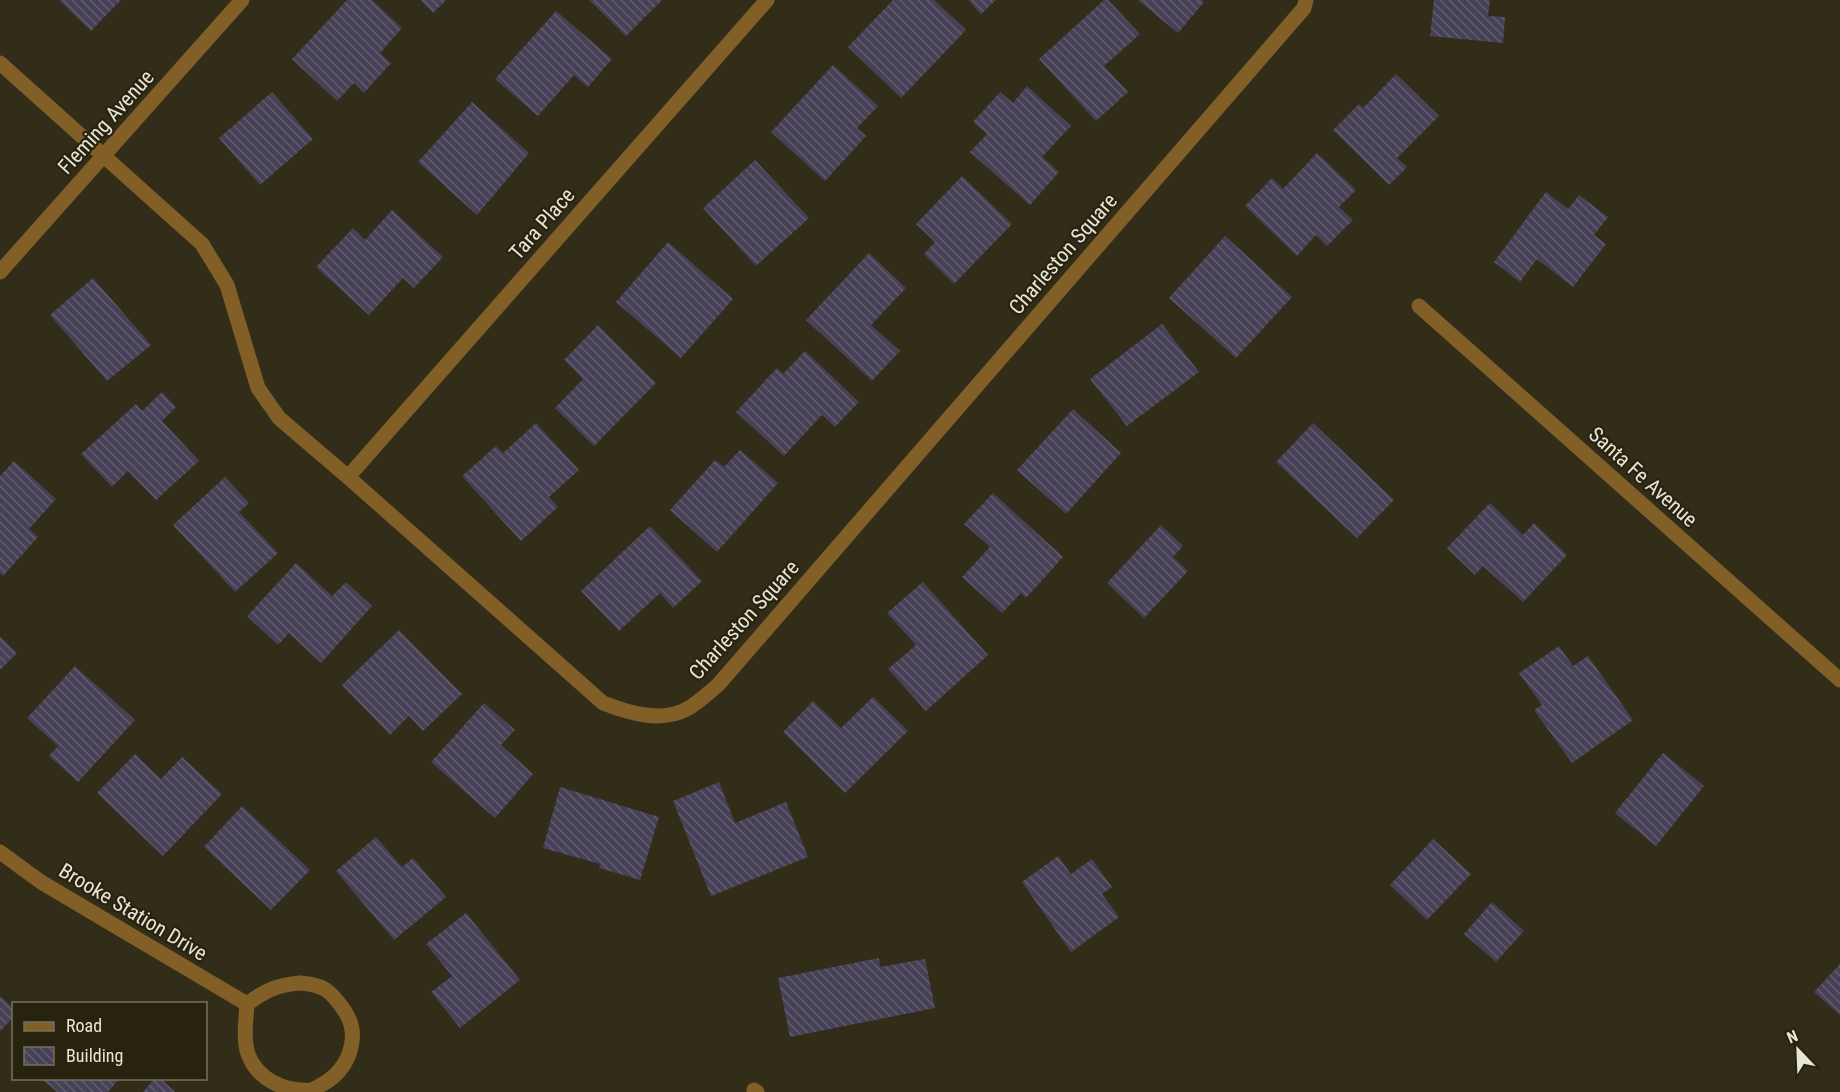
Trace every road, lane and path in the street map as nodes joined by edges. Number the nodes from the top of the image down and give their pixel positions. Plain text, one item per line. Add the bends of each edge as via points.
1 (242, 0) edge
2 (767, 0) edge
3 (1306, 0) edge
4 (0, 63) edge
5 (105, 156) junction
6 (0, 272) edge
7 (1419, 306) dead end
8 (348, 477) junction
9 (1840, 680) edge
10 (0, 852) edge
11 (247, 1004) junction

1 - 5 street, Fleming Avenue
2 - 8 street, Tara Place
3 - 8 street, Charleston Square via 1304,8 718,685 686,709 657,717 603,703
4 - 5 street, Charleston Square
5 - 6 street, Fleming Avenue
5 - 8 street, Charleston Square via 202,243 227,285 258,388 279,418
7 - 9 street, Santa Fe Avenue
10 - 11 street, Brooke Station Drive via 41,882
11 - 11 street via 244,1030 249,1055 263,1077 282,1089 312,1090 332,1078 349,1057 354,1036 350,1018 335,996 318,984 282,985 264,991

